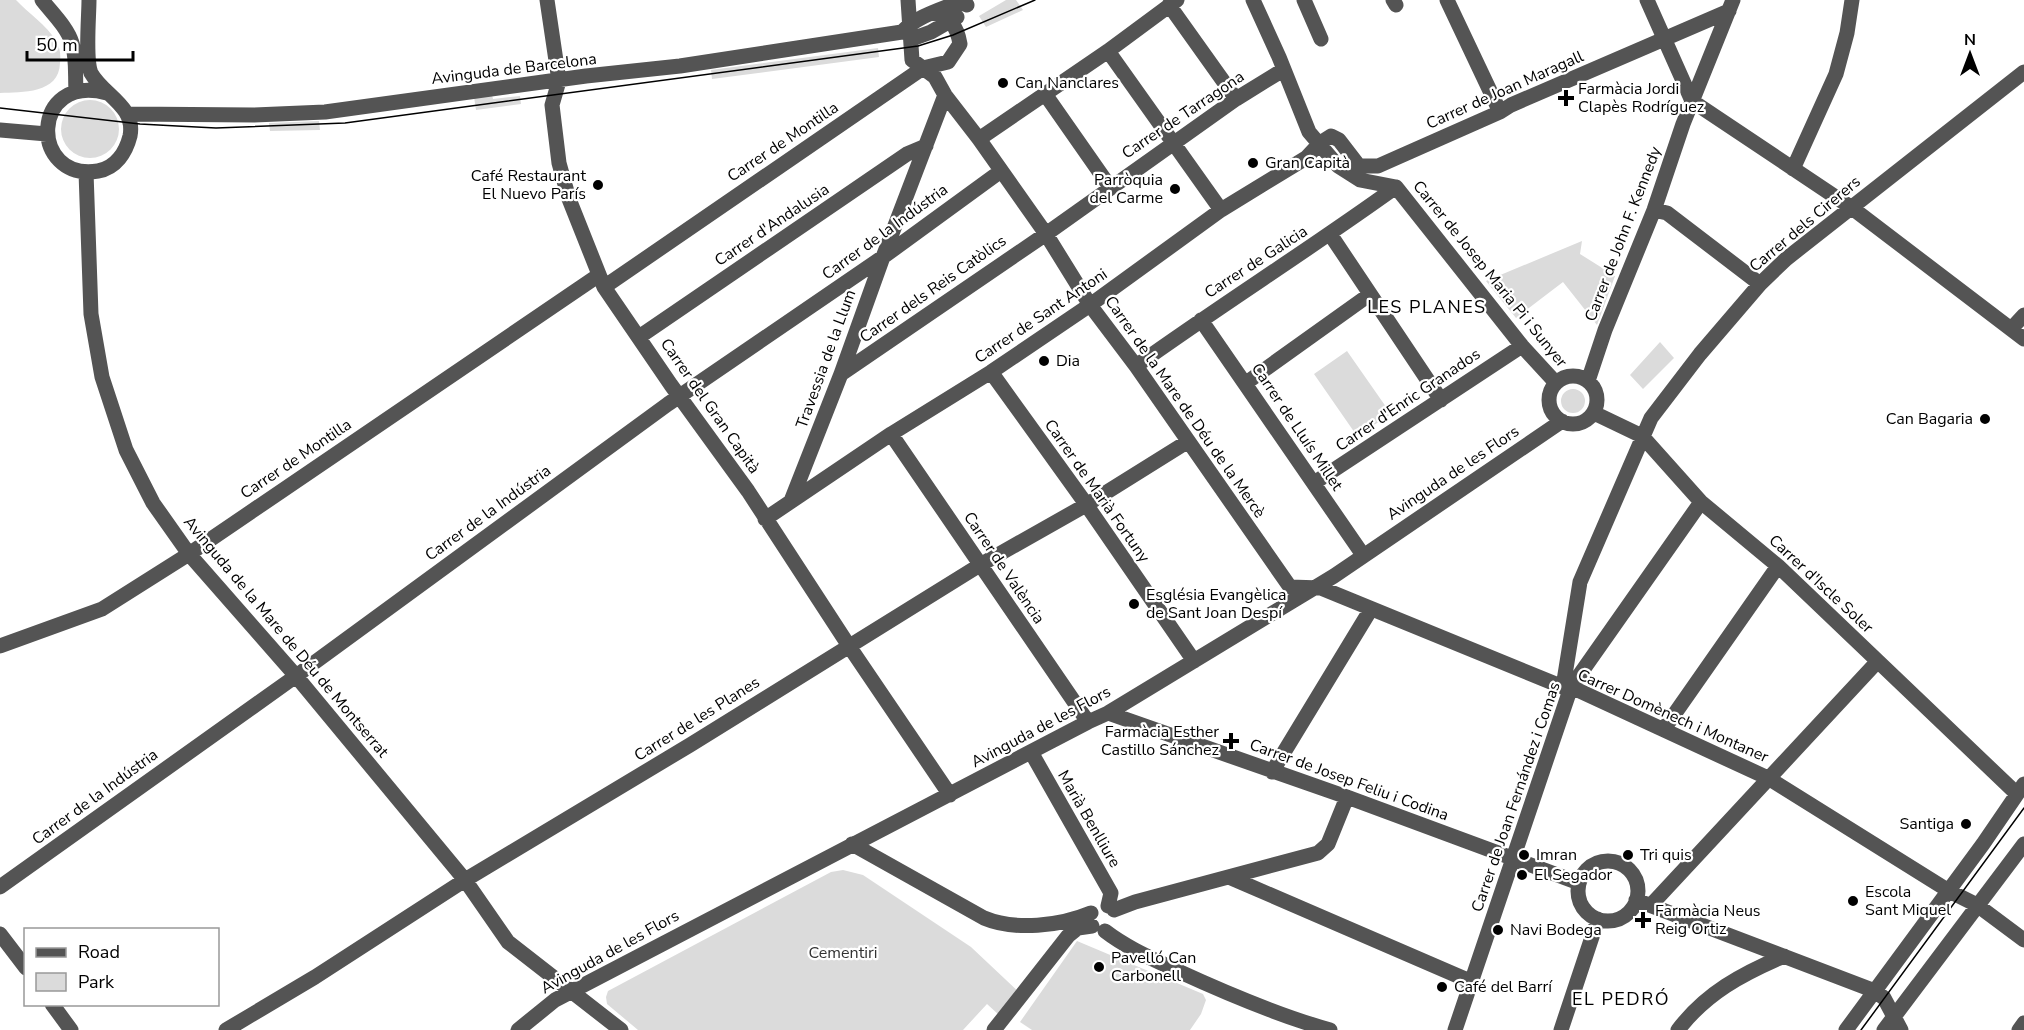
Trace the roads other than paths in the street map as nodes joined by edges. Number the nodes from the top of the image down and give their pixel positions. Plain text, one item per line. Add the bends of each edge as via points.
1 (42, 0) edge
2 (49, 0) edge
3 (60, 0) edge
4 (89, 0) edge
5 (548, 0) edge
6 (908, 0) edge
7 (1253, 0) edge
8 (1304, 0) edge
9 (1447, 0) edge
10 (1647, 0) edge
11 (1852, 0) edge
12 (972, 2) edge
13 (1173, 3) edge
14 (1731, 6) edge
15 (933, 12) junction
16 (951, 21) junction
17 (908, 32) junction
18 (1321, 39) dead end
19 (1665, 40) junction
20 (1108, 51) junction
21 (923, 68) junction
22 (1283, 70) junction
23 (2024, 72) edge
24 (559, 81) junction
25 (76, 91) junction
26 (107, 93) junction
27 (1045, 94) junction
28 (945, 95) junction
29 (1236, 99) junction
30 (1692, 101) junction
31 (1500, 112) junction
32 (128, 114) junction
33 (0, 130) edge
34 (47, 134) junction
35 (980, 139) junction
36 (1325, 140) junction
37 (1173, 144) junction
38 (926, 146) junction
39 (1793, 169) junction
40 (1001, 171) junction
41 (86, 172) junction
42 (1110, 187) junction
43 (1396, 187) junction
44 (1852, 208) junction
45 (1221, 210) junction
46 (1654, 210) junction
47 (1046, 234) junction
48 (1330, 234) junction
49 (883, 257) junction
50 (601, 281) junction
51 (1760, 284) junction
52 (1369, 295) junction
53 (1090, 305) junction
54 (2024, 315) edge
55 (1201, 320) junction
56 (2018, 334) edge
57 (639, 337) junction
58 (1522, 346) junction
59 (1136, 366) junction
60 (991, 372) junction
61 (842, 374) junction
62 (1588, 381) junction
63 (1246, 383) junction
64 (1556, 383) junction
65 (679, 397) junction
66 (1441, 400) junction
67 (1594, 413) junction
68 (1562, 421) junction
69 (891, 434) junction
70 (1642, 436) junction
71 (1187, 442) junction
72 (1314, 483) junction
73 (792, 501) junction
74 (1701, 502) junction
75 (1086, 505) junction
76 (765, 519) junction
77 (189, 554) junction
78 (1363, 555) junction
79 (1274, 563) joint
80 (980, 565) junction
81 (1778, 566) junction
82 (1310, 589) junction
83 (1371, 609) junction
84 (0, 646) edge
85 (849, 646) junction
86 (1194, 661) junction
87 (1877, 662) junction
88 (296, 676) junction
89 (1567, 687) junction
90 (1107, 713) junction
91 (1088, 722) junction
92 (1664, 729) junction
93 (1031, 752) junction
94 (1272, 772) junction
95 (1768, 778) junction
96 (2020, 789) edge
97 (950, 795) junction
98 (1347, 797) junction
99 (852, 844) junction
100 (2024, 844) edge
101 (1514, 859) junction
102 (1229, 877) junction
103 (465, 880) junction
104 (1579, 883) junction
105 (0, 887) edge
106 (1949, 891) junction
107 (1644, 902) junction
108 (1977, 905) junction
109 (1111, 908) junction
110 (1598, 919) junction
111 (1096, 924) junction
112 (0, 934) edge
113 (2024, 940) edge
114 (1784, 956) junction
115 (24, 965) edge
116 (1472, 982) junction
117 (573, 991) junction
118 (1875, 991) junction
119 (53, 1006) edge
120 (2024, 1023) edge
121 (1893, 1026) edge
122 (71, 1030) edge
123 (226, 1030) edge
124 (518, 1030) edge
125 (621, 1030) edge
126 (994, 1030) edge
127 (1330, 1030) edge
128 (1455, 1030) edge
129 (1562, 1030) edge
130 (1678, 1030) edge
131 (1846, 1030) edge
132 (2019, 1030) edge

1 - 25 street via 72,41
2 - 3 street
4 - 26 street via 89,63
5 - 24 street, Carrer del Gran Capità
6 - 17 street, Carrer de la Mare de Déu de la Mercè
7 - 22 street
8 - 18 street
9 - 31 street
10 - 19 street
11 - 39 street via 1836,74
12 - 15 street, Avinguda de Barcelona via 959,2
12 - 16 street, Avinguda de Barcelona
13 - 20 street
13 - 29 street
14 - 19 street, Carrer de Joan Maragall
14 - 30 street, Carrer de John F. Kennedy
15 - 16 street
15 - 17 street, Avinguda de Barcelona
16 - 17 street, Avinguda de Barcelona via 932,32
16 - 21 street, Carrer de Montilla via 960,44 948,62
17 - 21 street, Carrer de la Mare de Déu de la Mercè via 912,60
17 - 24 street, Avinguda de Barcelona
19 - 30 street
19 - 31 street, Carrer de Joan Maragall
20 - 27 street
20 - 37 street
21 - 28 street, Carrer de la Mare de Déu de la Mercè via 935,77
21 - 50 street, Carrer de Montilla
22 - 29 street, Carrer de Tarragona
22 - 36 street via 1309,132
23 - 44 street, Carrer dels Cirerers
24 - 32 street, Avinguda de Barcelona via 325,111
24 - 50 street, Carrer del Gran Capità via 552,105 559,163
25 - 26 street via 92,89
25 - 34 street via 54,107
26 - 32 street
27 - 35 street
27 - 42 street
28 - 35 street, Carrer de la Mare de Déu de la Mercè
28 - 38 street, Travessia de la Llum
29 - 37 street, Carrer de Tarragona
30 - 39 street
30 - 46 street, Carrer de John F. Kennedy
31 - 36 street, Carrer de Joan Maragall via 1378,166 1359,166 1339,140
32 - 41 street via 131,131 127,147 117,161 103,170
33 - 34 street
34 - 41 street via 59,160 71,169
35 - 40 street, Carrer de la Mare de Déu de la Mercè
36 - 43 street via 1338,166 1360,180
36 - 45 street, Carrer de Sant Antoni via 1306,158
37 - 42 street, Carrer de Tarragona
37 - 45 street
38 - 49 street, Travessia de la Llum
38 - 57 street, Carrer d'Andalusia via 907,154
39 - 44 street
40 - 47 street, Carrer de la Mare de Déu de la Mercè
40 - 49 street, Carrer de la Indústria
41 - 77 street, Avinguda de la Mare de Déu de Montserrat via 91,314 102,377 126,450 153,504
42 - 47 street, Carrer de Tarragona
43 - 48 street, Carrer de Galicia
43 - 58 street, Carrer de Josep Maria Pi i Sunyer
44 - 51 street, Carrer dels Cirerers
44 - 56 street
45 - 53 street, Carrer de Sant Antoni
46 - 51 street via 1667,213
46 - 62 street, Carrer de John F. Kennedy
47 - 53 street, Carrer de la Mare de Déu de la Mercè
47 - 61 street, Carrer dels Reis Catòlics
48 - 52 street
48 - 55 street, Carrer de Galicia
49 - 61 street, Travessia de la Llum
49 - 65 street, Carrer de la Indústria
50 - 57 street, Carrer del Gran Capità
50 - 77 street, Carrer de Montilla
51 - 70 street, Carrer dels Cirerers via 1700,354 1651,418
52 - 63 street
52 - 66 street
53 - 59 street, Carrer de la Mare de Déu de la Mercè
53 - 60 street, Carrer de Sant Antoni
54 - 56 street
55 - 59 street, Carrer de Galicia
55 - 63 street, Carrer de Lluís Millet
57 - 65 street, Carrer del Gran Capità
58 - 64 street, Carrer de Josep Maria Pi i Sunyer
58 - 66 street, Carrer d'Enric Granados
59 - 71 street, Carrer de la Mare de Déu de la Mercè
60 - 69 street, Carrer de Sant Antoni
60 - 75 street, Carrer de Marià Fortuny
61 - 73 street, Travessia de la Llum
62 - 64 street via 1572,376
62 - 67 street via 1598,396
63 - 72 street, Carrer de Lluís Millet
64 - 68 street via 1549,400 1551,409
65 - 76 street, Carrer del Gran Capità
65 - 88 street, Carrer de la Indústria
66 - 72 street, Carrer d'Enric Granados
67 - 68 street via 1581,423
67 - 70 street, Carrer d'Iscle Soler
68 - 78 street, Avinguda de les Flors
69 - 73 street, Carrer de Sant Antoni
69 - 80 street, Carrer de València
70 - 74 street, Carrer d'Iscle Soler
70 - 89 street, Carrer dels Cirerers via 1580,582
71 - 75 street, Carrer de les Planes
71 - 79 street, Carrer de la Mare de Déu de la Mercè
72 - 78 street, Carrer de Lluís Millet
73 - 76 street, Carrer de Sant Antoni
74 - 81 street, Carrer d'Iscle Soler
74 - 89 street, Carrer de Joan Fernández i Comas
75 - 80 street, Carrer de les Planes
75 - 86 street, Carrer de Marià Fortuny
76 - 85 street, Carrer del Gran Capità
77 - 84 street, Carrer de Montilla via 102,609
77 - 88 street, Avinguda de la Mare de Déu de Montserrat
78 - 82 street, Avinguda de les Flors
79 - 82 street, Carrer Domènech i Montaner via 1290,587
80 - 85 street, Carrer de les Planes
80 - 91 street, Carrer de València
81 - 87 street, Carrer d'Iscle Soler
81 - 92 street
82 - 83 street, Carrer Domènech i Montaner via 1321,588
82 - 86 street, Avinguda de les Flors
83 - 89 street, Carrer Domènech i Montaner
83 - 94 street
85 - 97 street, Carrer del Gran Capità
85 - 103 street, Carrer de les Planes
86 - 90 street, Avinguda de les Flors
87 - 95 street
87 - 96 street, Carrer d'Iscle Soler
88 - 103 street, Avinguda de la Mare de Déu de Montserrat
88 - 105 street, Carrer de la Indústria
89 - 92 street, Carrer Domènech i Montaner
89 - 101 street, Carrer de Joan Fernández i Comas
90 - 91 street, Avinguda de les Flors
90 - 94 street, Carrer de Josep Feliu i Codina
91 - 93 street, Avinguda de les Flors
92 - 95 street, Carrer Domènech i Montaner
93 - 97 street, Avinguda de les Flors
93 - 109 street, Marià Benlliure via 1111,893
94 - 98 street, Carrer de Josep Feliu i Codina
95 - 106 street, Carrer Domènech i Montaner
95 - 107 street
96 - 106 street
97 - 99 street, Avinguda de les Flors
98 - 101 street, Carrer de Josep Feliu i Codina
98 - 102 street via 1324,849
99 - 111 street via 984,918 1002,924 1040,924 1081,917
99 - 117 street, Avinguda de les Flors
100 - 108 street
101 - 104 street, Carrer de Josep Feliu i Codina
101 - 116 street, Carrer de Joan Fernández i Comas
102 - 109 street
102 - 116 street
103 - 117 street, Avinguda de la Mare de Déu de Montserrat via 508,942
103 - 123 street, Carrer de les Planes
104 - 107 street via 1588,868 1596,864 1621,864 1633,876
104 - 110 street via 1582,906
106 - 108 street, Carrer Domènech i Montaner
106 - 118 street
107 - 110 street via 1619,919
107 - 114 street
108 - 113 street, Carrer Domènech i Montaner
108 - 121 street
109 - 111 street via 1095,908
109 - 111 street via 1117,916 1111,929
110 - 129 street
111 - 126 street via 1078,928 1068,936
111 - 127 street via 1129,947 1230,995
112 - 115 street
114 - 118 street
114 - 130 street via 1746,973 1712,995
116 - 128 street, Carrer de Joan Fernández i Comas
117 - 124 street, Avinguda de les Flors via 555,1000
117 - 125 street, Avinguda de la Mare de Déu de Montserrat
118 - 121 street via 1884,998
118 - 131 street
119 - 122 street
120 - 132 street

